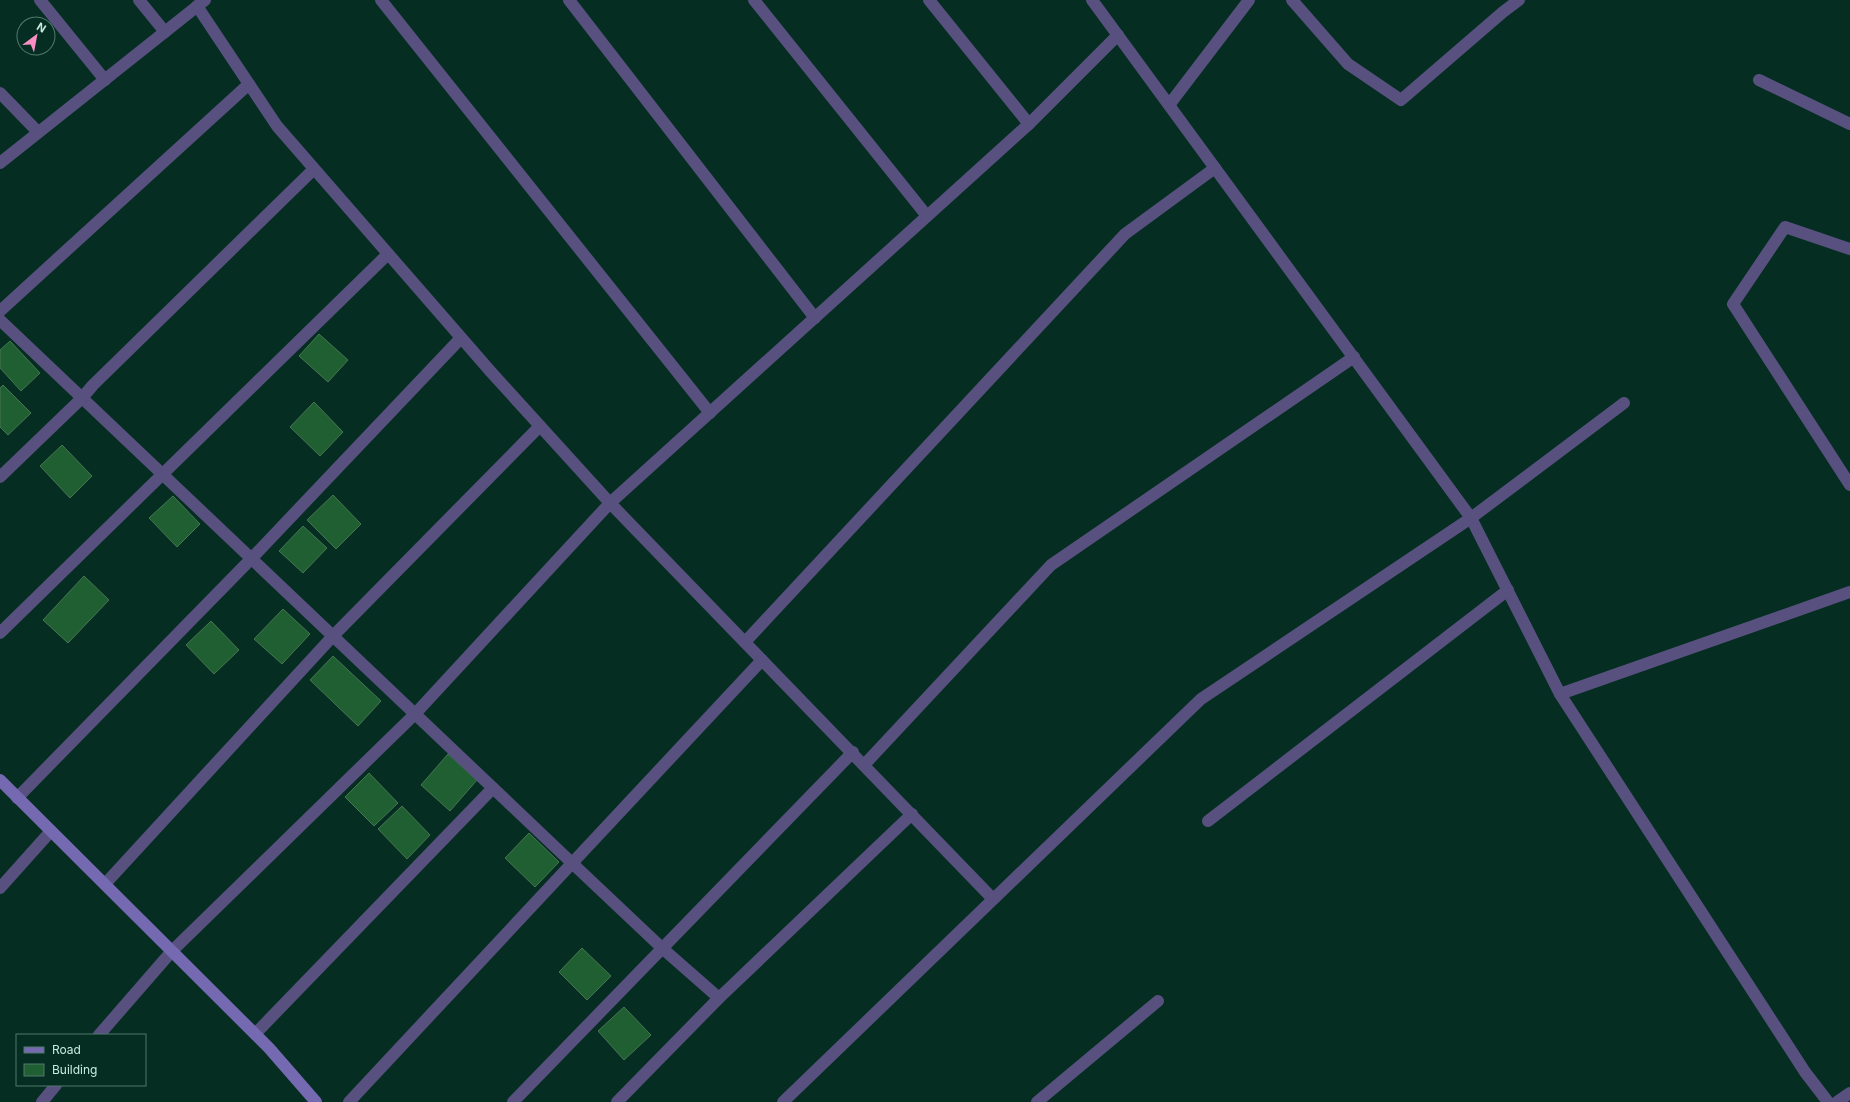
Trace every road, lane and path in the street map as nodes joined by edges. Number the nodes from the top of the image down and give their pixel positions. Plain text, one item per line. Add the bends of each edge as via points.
1 (40, 0) edge
2 (139, 0) edge
3 (381, 0) edge
4 (569, 0) edge
5 (754, 0) edge
6 (929, 0) edge
7 (1092, 0) edge
8 (1249, 0) edge
9 (1292, 0) edge
10 (1519, 0) edge
11 (201, 3) edge
12 (165, 32) junction
13 (1118, 35) junction
14 (105, 80) junction
15 (1759, 80) dead end
16 (249, 84) junction
17 (0, 93) edge
18 (1169, 105) junction
19 (1029, 124) junction
20 (1850, 124) edge
21 (38, 132) junction
22 (0, 163) edge
23 (1215, 168) junction
24 (314, 169) junction
25 (927, 216) junction
26 (1850, 248) edge
27 (388, 254) junction
28 (0, 311) edge
29 (815, 318) junction
30 (0, 320) edge
31 (461, 338) junction
32 (1354, 357) junction
33 (82, 398) junction
34 (1624, 403) dead end
35 (710, 413) junction
36 (540, 426) junction
37 (163, 475) junction
38 (0, 477) edge
39 (1850, 485) edge
40 (610, 503) junction
41 (1470, 518) junction
42 (251, 559) junction
43 (1508, 590) junction
44 (1850, 592) edge
45 (0, 633) edge
46 (333, 636) junction
47 (745, 642) junction
48 (762, 660) junction
49 (1560, 694) junction
50 (415, 714) junction
51 (853, 752) junction
52 (864, 765) junction
53 (0, 780) edge
54 (493, 788) junction
55 (18, 798) junction
56 (912, 814) junction
57 (1208, 821) dead end
58 (51, 831) junction
59 (572, 863) junction
60 (105, 884) junction
61 (0, 888) edge
62 (993, 899) junction
63 (662, 948) junction
64 (172, 951) junction
65 (718, 998) junction
66 (1158, 1001) dead end
67 (100, 1034) edge
68 (255, 1034) junction
69 (55, 1086) edge
70 (1850, 1093) edge
71 (310, 1100) edge
72 (42, 1102) edge
73 (349, 1102) edge
74 (513, 1102) edge
75 (617, 1102) edge
76 (783, 1102) edge
77 (1037, 1102) edge
78 (1828, 1102) edge
79 (1837, 1102) edge

1 - 14 street
2 - 12 street
3 - 35 street
4 - 29 street
5 - 25 street
6 - 19 street
7 - 13 street
8 - 18 street
9 - 10 street via 1348,64 1401,100
11 - 12 street
11 - 16 street
12 - 14 street
13 - 18 street
13 - 19 street
14 - 21 street
15 - 20 street
16 - 24 street via 277,126
16 - 28 street
17 - 21 street
18 - 23 street
19 - 25 street
21 - 22 street
23 - 32 street
23 - 47 street via 1125,234
24 - 27 street
24 - 33 street
25 - 29 street
26 - 39 street via 1785,227 1733,304
27 - 31 street
27 - 37 street
29 - 35 street
30 - 33 street
31 - 36 street
31 - 42 street
32 - 41 street
32 - 52 street via 1051,565
33 - 37 street
33 - 38 street
34 - 41 street
35 - 40 street
36 - 40 street
36 - 46 street
37 - 42 street
37 - 45 street
40 - 47 street
40 - 50 street
41 - 43 street
41 - 62 street via 1201,699
42 - 46 street
42 - 55 street
43 - 49 street
43 - 57 street
44 - 49 street
46 - 50 street
46 - 60 street
47 - 48 street
48 - 51 street
48 - 59 street
49 - 78 street via 1805,1072
50 - 54 street
50 - 64 street
51 - 52 street
51 - 63 street
52 - 56 street
53 - 55 street
54 - 59 street
54 - 68 street
55 - 58 street
56 - 62 street
56 - 65 street
58 - 60 street
58 - 61 street
59 - 63 street
59 - 73 street
60 - 64 street
62 - 76 street
63 - 65 street
63 - 74 street
64 - 67 street
64 - 68 street
65 - 75 street
66 - 77 street
68 - 71 street
69 - 72 street
70 - 79 street

